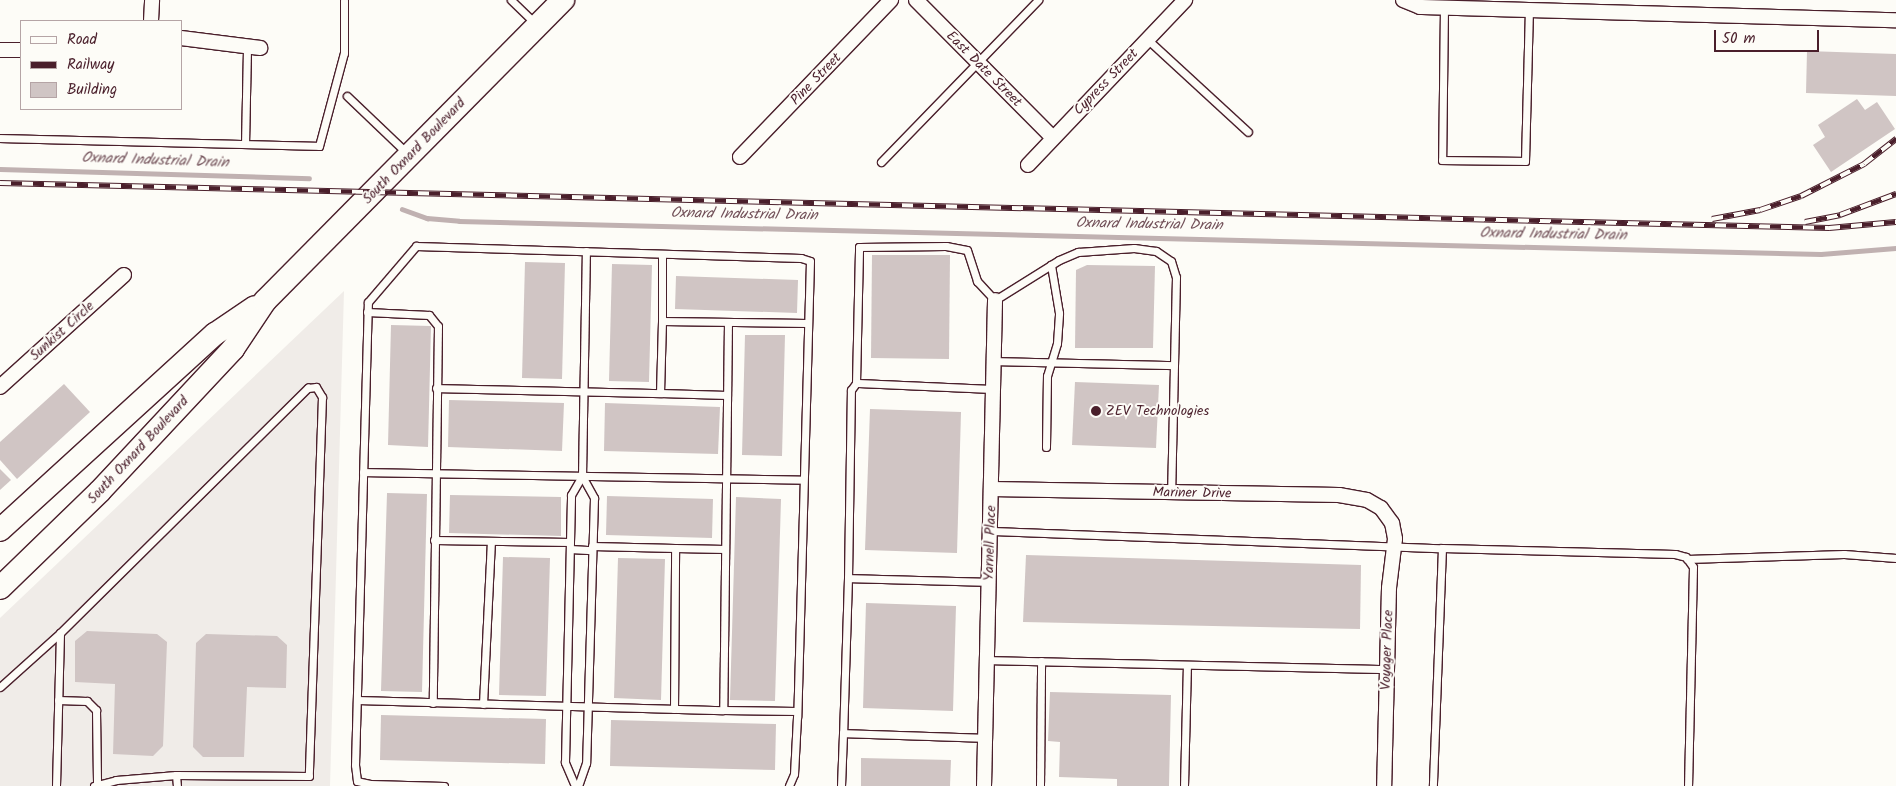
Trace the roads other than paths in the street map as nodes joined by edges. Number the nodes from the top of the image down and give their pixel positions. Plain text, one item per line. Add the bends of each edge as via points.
1 (152, 0) edge
2 (344, 0) edge
3 (511, 0) edge
4 (563, 0) edge
5 (891, 0) edge
6 (916, 0) edge
7 (1038, 0) edge
8 (1185, 0) edge
9 (1403, 0) edge
10 (1555, 5) edge
11 (1444, 7) junction
12 (1529, 10) junction
13 (152, 20) edge
14 (1896, 20) edge
15 (538, 26) junction
16 (182, 38) edge
17 (1147, 39) junction
18 (253, 46) joint
19 (0, 50) edge
20 (20, 50) edge
21 (977, 61) junction
22 (347, 96) dead end
23 (1248, 132) dead end
24 (0, 138) edge
25 (1053, 138) junction
26 (245, 144) junction
27 (410, 156) junction
28 (740, 157) dead end
29 (881, 162) dead end
30 (1028, 165) dead end
31 (586, 252) junction
32 (662, 254) junction
33 (1051, 265) junction
34 (124, 276) dead end
35 (996, 300) junction
36 (265, 301) junction
37 (367, 312) junction
38 (662, 321) junction
39 (728, 322) junction
40 (807, 323) junction
41 (994, 360) junction
42 (1053, 361) junction
43 (1174, 365) junction
44 (856, 383) junction
45 (0, 387) edge
46 (436, 388) junction
47 (994, 389) junction
48 (583, 391) junction
49 (660, 393) junction
50 (727, 394) junction
51 (1046, 447) dead end
52 (363, 472) junction
53 (434, 473) junction
54 (582, 476) junction
55 (725, 479) junction
56 (803, 480) junction
57 (992, 489) junction
58 (1170, 493) junction
59 (1387, 516) joint
60 (0, 530) edge
61 (990, 531) junction
62 (434, 540) junction
63 (490, 541) junction
64 (1394, 545) junction
65 (570, 546) junction
66 (592, 548) junction
67 (675, 548) junction
68 (725, 548) junction
69 (1442, 548) junction
70 (1896, 558) edge
71 (1687, 559) junction
72 (848, 578) junction
73 (989, 582) junction
74 (0, 588) edge
75 (60, 633) junction
76 (987, 660) junction
77 (1041, 661) junction
78 (1187, 665) junction
79 (1387, 669) junction
80 (0, 686) edge
81 (58, 700) junction
82 (357, 700) junction
83 (433, 703) junction
84 (484, 704) junction
85 (566, 707) junction
86 (587, 707) junction
87 (674, 709) junction
88 (723, 710) junction
89 (797, 712) junction
90 (843, 733) junction
91 (984, 738) junction
92 (176, 775) junction
93 (56, 786) edge
94 (95, 786) edge
95 (177, 786) edge
96 (414, 786) edge
97 (444, 786) edge
98 (576, 786) edge
99 (789, 786) edge
100 (841, 786) edge
101 (984, 786) edge
102 (1040, 786) edge
103 (1184, 786) edge
104 (1384, 786) edge
105 (1433, 786) edge
106 (1688, 786) edge

1 - 13 street
2 - 26 lane via 344,53 318,146
3 - 15 lane
4 - 15 main road, South Oxnard Boulevard
5 - 28 street, Pine Street
6 - 21 street, East Date Street
7 - 21 lane
8 - 17 street, Cypress Street
9 - 11 street via 1420,8
10 - 12 street
10 - 14 street
11 - 12 street
11 - 12 lane via 1442,160 1525,161
15 - 27 main road, South Oxnard Boulevard
16 - 18 street
17 - 23 lane
17 - 25 street, Cypress Street
18 - 26 lane
19 - 20 street
21 - 25 street, East Date Street
21 - 29 lane
22 - 27 lane
24 - 26 lane
25 - 30 street, Cypress Street
27 - 36 main road, South Oxnard Boulevard
31 - 32 lane
31 - 37 lane via 416,246 368,302
31 - 48 lane
32 - 38 lane
32 - 40 lane via 801,258 810,261
33 - 35 lane
33 - 42 lane via 1059,313
33 - 43 lane via 1078,252 1098,249 1156,251 1171,261 1176,277
34 - 45 street, Sunkist Circle
35 - 41 street, Yarnell Place
35 - 44 lane via 977,282 967,250 946,246 859,247
36 - 60 main road, South Oxnard Boulevard via 215,334
36 - 74 main road, South Oxnard Boulevard via 233,349 100,491
37 - 46 lane via 429,315 435,320 438,326
37 - 52 lane
38 - 39 lane
38 - 49 lane
39 - 40 lane
39 - 50 lane
40 - 56 lane
41 - 42 lane
41 - 47 street, Yarnell Place
42 - 43 lane
42 - 51 lane via 1047,376
43 - 58 lane
44 - 47 lane
44 - 72 lane via 851,390
46 - 48 lane
46 - 53 lane
47 - 57 street, Yarnell Place
48 - 49 lane
48 - 54 lane
49 - 50 lane
50 - 55 lane
52 - 53 lane
52 - 82 lane
53 - 54 lane
53 - 62 lane
54 - 55 lane
54 - 65 lane via 571,495
54 - 66 lane via 594,498
55 - 56 lane
55 - 68 lane
56 - 89 lane
57 - 58 street, Mariner Drive
57 - 61 street, Yarnell Place
58 - 59 street, Mariner Drive via 1355,496 1374,504
59 - 64 street, Voyager Place via 1392,523
61 - 64 lane
61 - 73 street, Yarnell Place
62 - 63 lane
62 - 83 lane
63 - 65 lane
63 - 84 lane
64 - 69 lane
64 - 79 street, Voyager Place via 1389,588
65 - 66 lane
65 - 85 lane
66 - 67 lane
66 - 86 lane
67 - 68 lane
67 - 87 lane
68 - 88 lane
69 - 71 lane via 1675,554
69 - 105 lane
70 - 71 lane via 1844,554
71 - 106 lane via 1693,567
72 - 73 lane
72 - 90 lane
73 - 76 street, Yarnell Place
75 - 80 lane
75 - 81 lane
75 - 92 lane via 308,388 316,387 322,397 309,776
76 - 77 lane
76 - 91 street, Yarnell Place
77 - 78 lane
77 - 102 lane
78 - 79 lane
78 - 103 lane
79 - 104 street, Voyager Place
81 - 93 lane
81 - 94 lane via 87,701 96,710
82 - 83 lane
82 - 96 lane via 357,781
83 - 84 lane
84 - 85 lane
85 - 86 lane
85 - 98 lane via 565,762
86 - 87 lane
86 - 98 lane via 586,763
87 - 88 lane
88 - 89 lane
89 - 99 lane via 794,774
90 - 91 lane
90 - 100 lane
91 - 101 street, Yarnell Place
92 - 94 lane via 116,780
92 - 95 lane
96 - 97 lane

